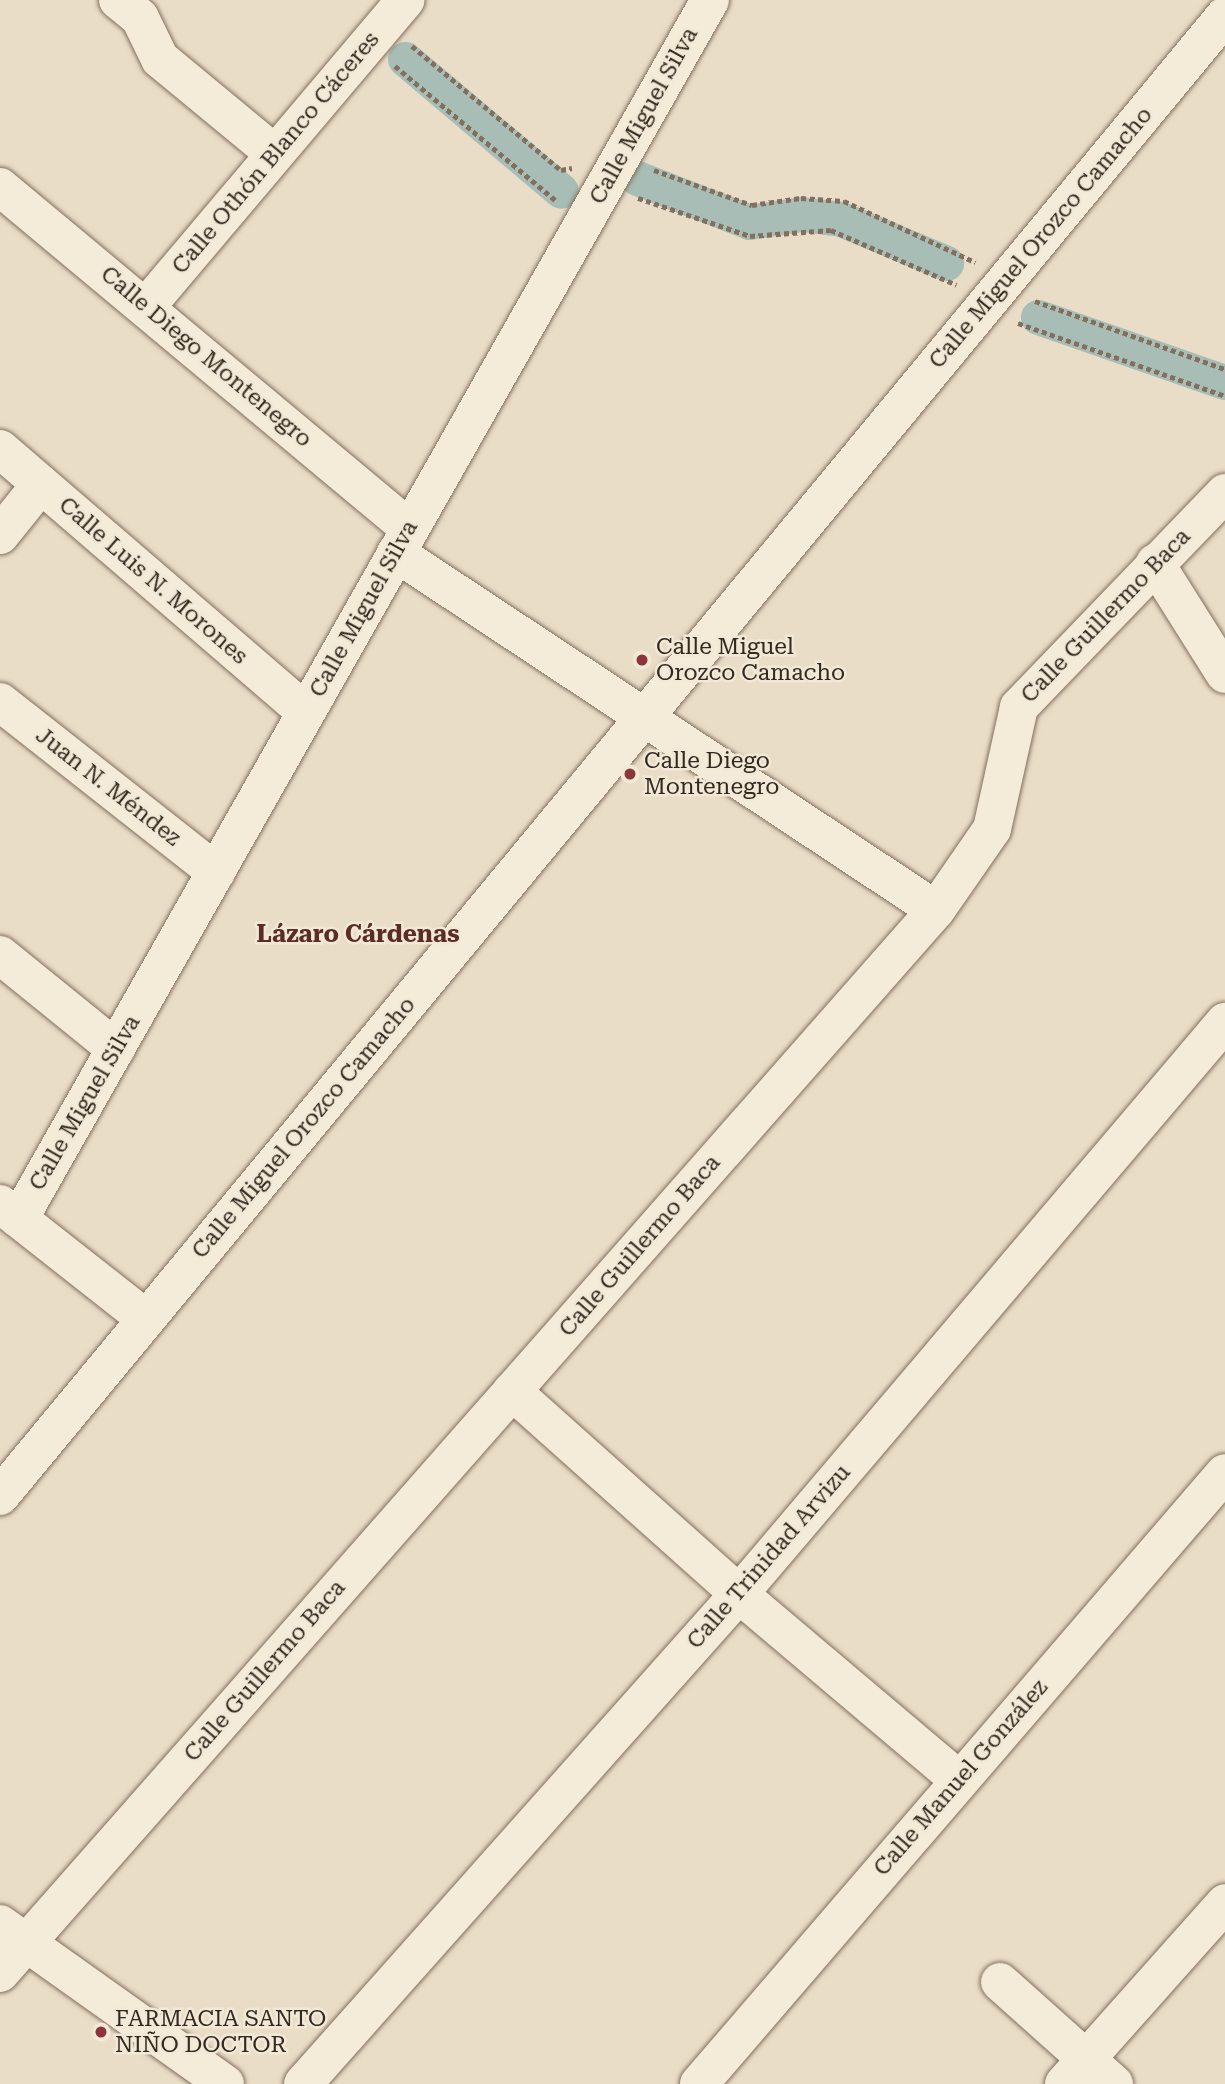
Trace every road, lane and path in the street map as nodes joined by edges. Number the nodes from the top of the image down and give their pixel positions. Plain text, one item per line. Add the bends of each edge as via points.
1 (118, 0) edge
2 (710, 0) edge
3 (1225, 16) edge
4 (386, 22) edge
5 (275, 154) junction
6 (612, 172) junction
7 (0, 187) edge
8 (996, 292) junction
9 (146, 307) junction
10 (1225, 369) edge
11 (1225, 396) edge
12 (0, 449) edge
13 (41, 484) junction
14 (1225, 493) edge
15 (0, 535) edge
16 (403, 541) junction
17 (1155, 563) junction
18 (1225, 674) edge
19 (0, 702) edge
20 (306, 712) junction
21 (643, 718) junction
22 (216, 872) junction
23 (936, 910) junction
24 (0, 955) edge
25 (1225, 1022) edge
26 (116, 1049) junction
27 (10, 1211) edge
28 (146, 1319) junction
29 (512, 1391) junction
30 (1225, 1473) edge
31 (0, 1496) edge
32 (739, 1594) junction
33 (959, 1780) junction
34 (1225, 1903) edge
35 (13, 1933) edge
36 (0, 1973) edge
37 (1000, 1982) dead end
38 (1075, 2071) edge
39 (225, 2084) edge
40 (303, 2084) edge
41 (699, 2084) edge
42 (1114, 2084) edge

1 - 5 street via 140,18 160,59
2 - 6 street, Calle Miguel Silva
3 - 8 street, Calle Miguel Orozco Camacho
4 - 5 street, Calle Othón Blanco Cáceres
4 - 6 path via 562,170
4 - 6 path via 558,202
5 - 9 street, Calle Othón Blanco Cáceres
6 - 8 path via 750,236 831,230
6 - 8 path via 751,205 801,198 844,201 954,249
6 - 16 street, Calle Miguel Silva
7 - 9 street, Calle Diego Montenegro
8 - 10 path
8 - 11 path via 1017,322
8 - 21 street, Calle Miguel Orozco Camacho
9 - 16 street, Calle Diego Montenegro
12 - 13 street, Calle Luis N. Morones
13 - 15 street
13 - 20 street, Calle Luis N. Morones
14 - 17 street, Calle Guillermo Baca
16 - 20 street, Calle Miguel Silva
16 - 21 street, Calle Diego Montenegro
17 - 18 street
17 - 23 street, Calle Guillermo Baca via 1019,707 992,829
19 - 22 street, Juan N. Méndez
20 - 22 street, Calle Miguel Silva
21 - 23 street, Calle Diego Montenegro
21 - 28 street, Calle Miguel Orozco Camacho
22 - 26 street, Calle Miguel Silva
23 - 29 street, Calle Guillermo Baca
24 - 26 street
25 - 32 street, Calle Trinidad Arvizu
26 - 27 street, Calle Miguel Silva
27 - 28 street
28 - 31 street, Calle Miguel Orozco Camacho
29 - 32 street
29 - 35 street, Calle Guillermo Baca
30 - 33 street, Calle Manuel González
32 - 33 street
32 - 40 street, Calle Trinidad Arvizu
33 - 41 street, Calle Manuel González
34 - 38 street
35 - 36 street, Calle Guillermo Baca
35 - 39 street
37 - 38 street
38 - 42 street

